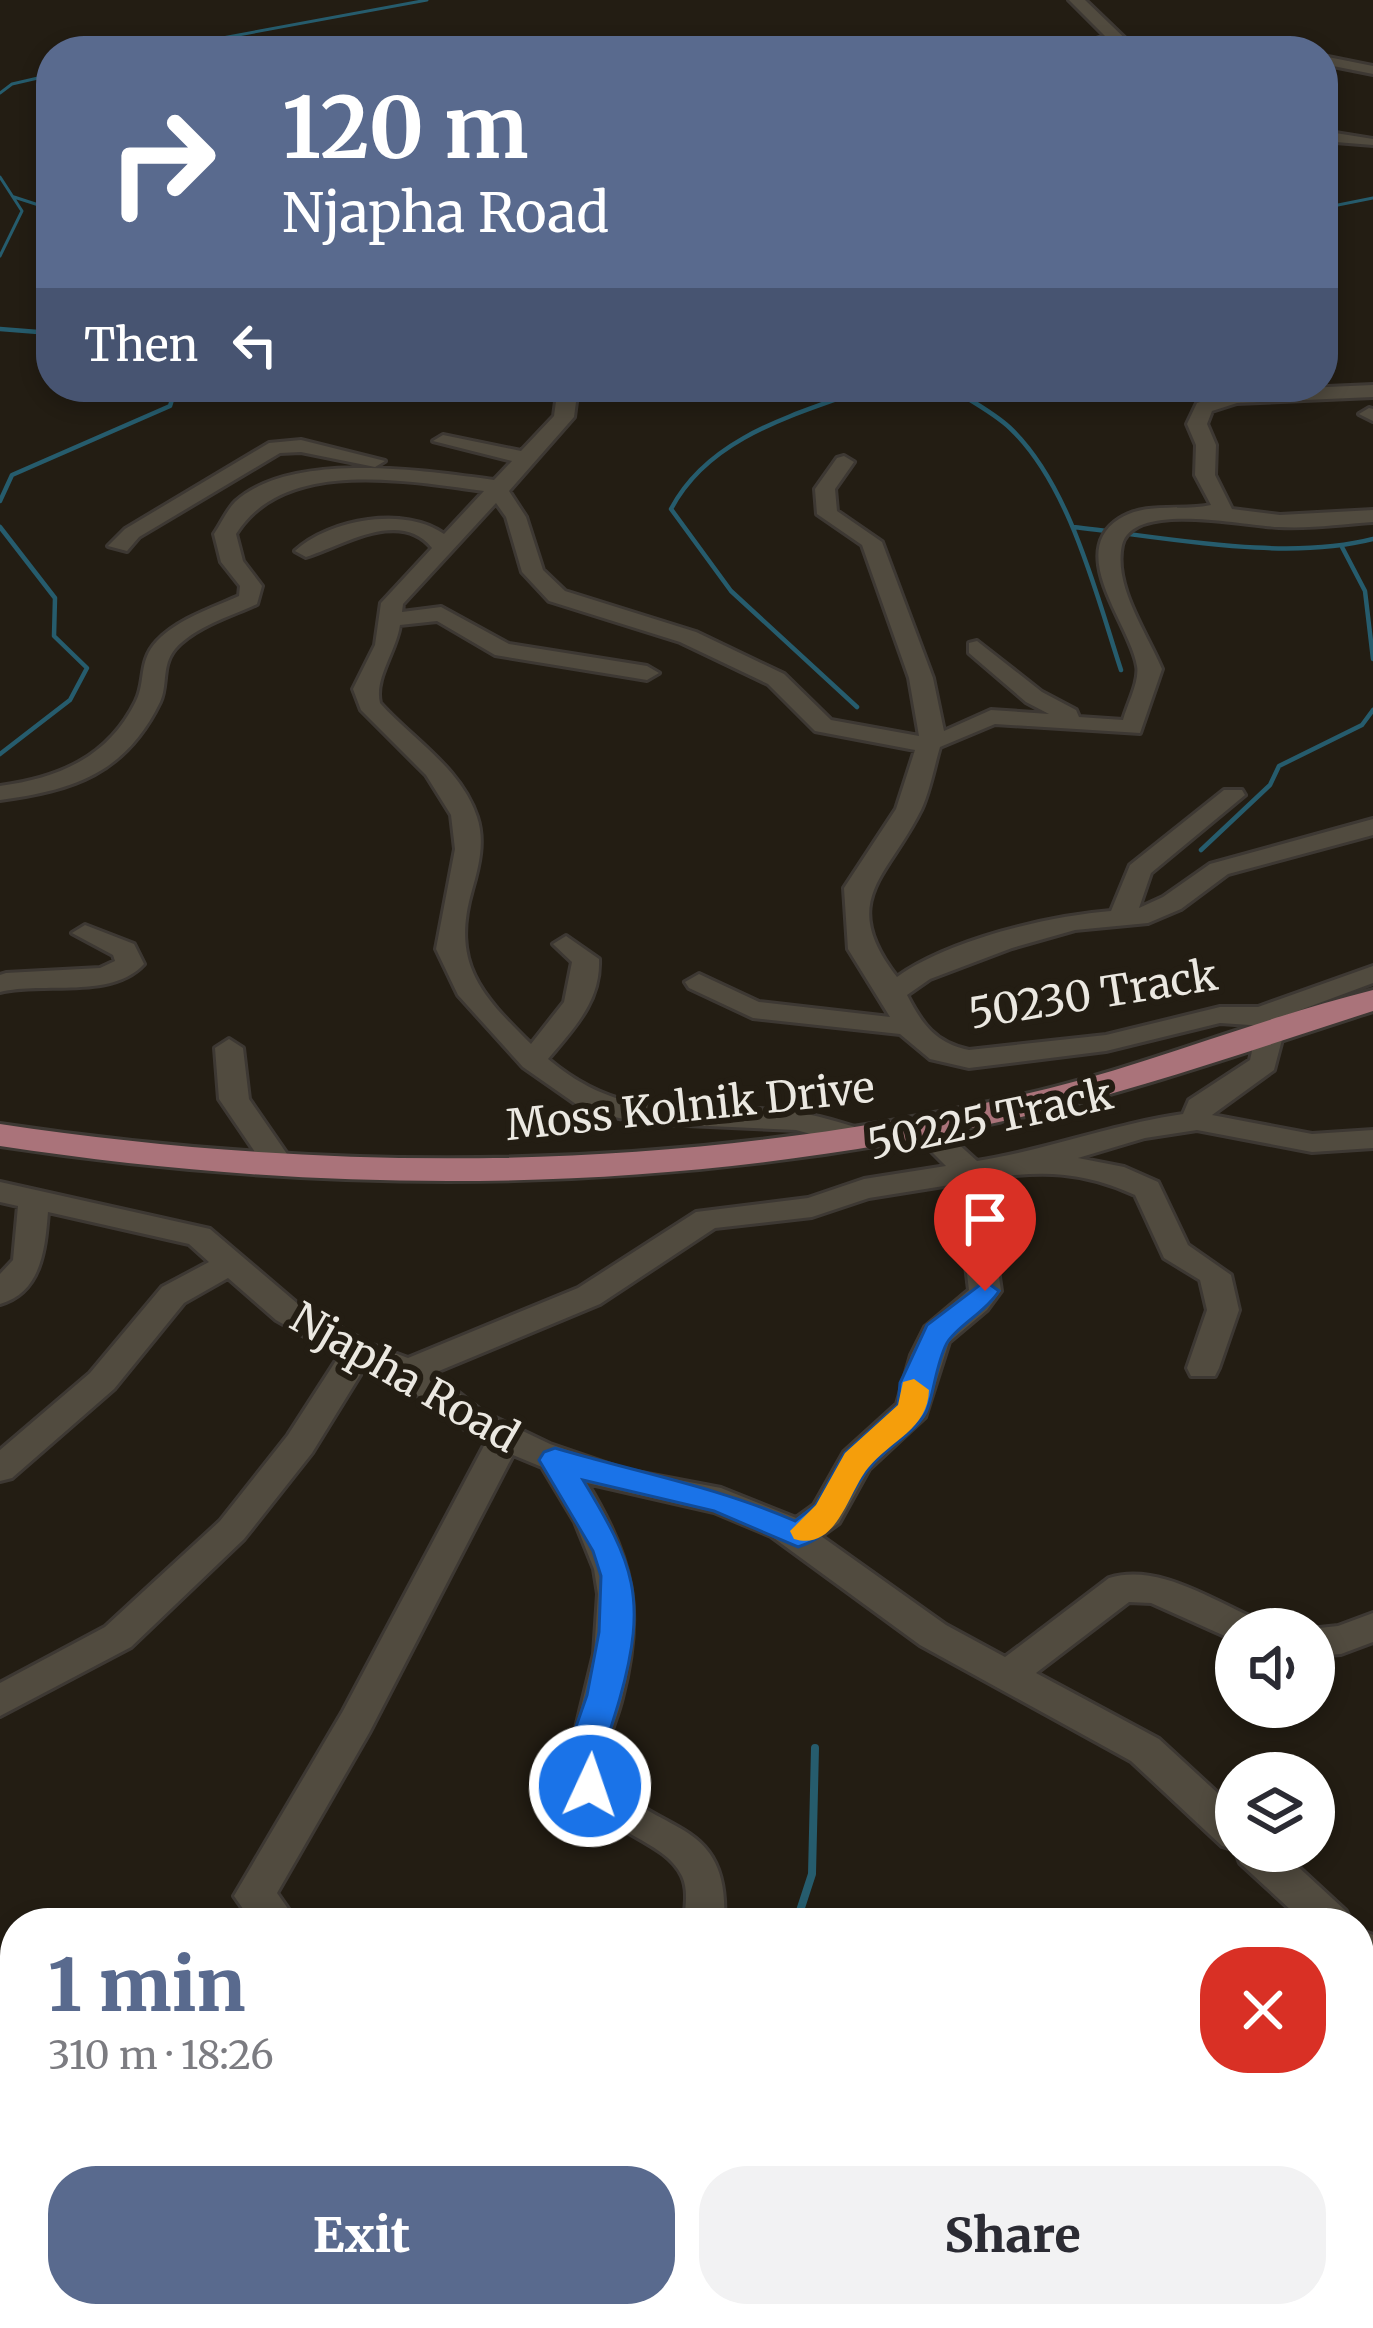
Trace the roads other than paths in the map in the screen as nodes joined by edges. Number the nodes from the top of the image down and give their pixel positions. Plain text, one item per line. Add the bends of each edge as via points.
1 (1076, 0) edge
2 (1111, 36) edge
3 (1338, 63) edge
4 (1373, 70) edge
5 (1338, 138) edge
6 (1366, 142) dead end
7 (566, 402) edge
8 (1220, 402) edge
9 (1304, 402) edge
10 (1372, 407) edge
11 (443, 441) dead end
12 (526, 458) junction
13 (844, 462) dead end
14 (492, 487) junction
15 (1208, 512) junction
16 (1373, 516) edge
17 (119, 546) dead end
18 (306, 550) dead end
19 (445, 550) junction
20 (388, 620) junction
21 (977, 648) dead end
22 (647, 673) dead end
23 (1076, 720) junction
24 (930, 743) junction
25 (0, 793) edge
26 (1233, 795) dead end
27 (1373, 826) edge
28 (1121, 920) junction
29 (85, 933) dead end
30 (566, 944) dead end
31 (1373, 974) edge
32 (699, 982) dead end
33 (0, 984) edge
34 (892, 992) junction
35 (1373, 1000) edge
36 (1274, 1025) junction
37 (909, 1028) junction
38 (229, 1048) dead end
39 (532, 1060) junction
40 (1197, 1121) junction
41 (932, 1134) junction
42 (0, 1135) edge
43 (858, 1138) junction
44 (1369, 1144) edge
45 (1038, 1161) junction
46 (281, 1167) junction
47 (969, 1172) junction
48 (883, 1186) junction
49 (17, 1196) edge
50 (233, 1262) junction
51 (0, 1293) edge
52 (358, 1352) junction
53 (1203, 1368) dead end
54 (409, 1370) junction
55 (506, 1437) junction
56 (555, 1460) junction
57 (0, 1469) edge
58 (798, 1535) junction
59 (1215, 1617) edge
60 (1373, 1627) edge
61 (1335, 1640) edge
62 (1005, 1677) junction
63 (0, 1701) edge
64 (1215, 1815) edge
65 (1277, 1872) edge
66 (265, 1908) edge
67 (705, 1908) edge
68 (1316, 1908) edge

1 - 2 street
3 - 4 street
5 - 6 street
7 - 12 street via 564,417
8 - 15 street via 1204,407 1197,424 1205,475 1224,503
9 - 10 street
11 - 12 street
12 - 14 street
13 - 24 street, 50230 Track via 826,489 827,514 872,542 922,678
14 - 17 street via 281,446
14 - 19 street
14 - 24 street via 516,517 533,572 557,596 688,637 776,679 823,726
14 - 25 street via 328,475 289,483 249,506 225,534 232,562 251,586 247,601 164,647 150,699 107,757 58,785
15 - 16 street via 1280,521
15 - 23 street via 1140,517 1117,538 1116,600 1150,669 1141,712 1132,728
18 - 19 street via 348,532 392,526 427,531
19 - 20 street via 392,603
20 - 22 street via 441,614 503,650
20 - 39 street via 365,698 442,778 469,835 451,959
21 - 23 street via 1034,697
23 - 24 street via 985,718
24 - 34 street, 50230 Track via 909,809 857,888 861,950
26 - 28 street via 1139,870
27 - 28 street via 1219,869 1172,903
28 - 34 street via 1040,929 920,973
29 - 33 street via 124,950 130,964 108,975
30 - 39 street via 585,959 586,981 569,1017
31 - 36 street, 50230 Track
32 - 37 street via 753,1010
34 - 37 street, 50230 Track
35 - 36 main road, Moss Kolnik Drive
36 - 37 street, 50230 Track via 1220,1015 1106,1043 969,1059 932,1049
36 - 40 street via 1264,1064 1199,1106
36 - 41 main road, Moss Kolnik Drive
38 - 46 street via 233,1099
39 - 43 street via 560,1088 594,1104 701,1119 784,1119
40 - 44 street via 1291,1141
40 - 45 street, 50225 Track
41 - 43 main road, Moss Kolnik Drive
41 - 47 street
41 - 48 street
42 - 46 main road, Moss Kolnik Drive
43 - 46 main road, Moss Kolnik Drive via 586,1167
45 - 47 street, 50225 Track
45 - 53 street via 1113,1174 1147,1189 1175,1251 1219,1282 1223,1310
47 - 48 street, 50225 Track
47 - 58 street via 985,1291 937,1332 913,1409 856,1461 827,1514
48 - 54 street, 50225 Track via 812,1207 707,1219 589,1297
49 - 50 street, Njapha Road via 186,1232
49 - 51 street via 28,1263
50 - 52 street, Njapha Road via 287,1312
50 - 57 street via 173,1295 102,1381
52 - 54 street, Njapha Road
52 - 63 street via 232,1530 118,1637
54 - 55 street, Njapha Road
55 - 56 street, Njapha Road
55 - 66 street via 254,1895
56 - 58 street, Njapha Road via 721,1501
56 - 67 street via 617,1576 615,1632 584,1773 605,1799 697,1860 708,1878
58 - 62 street, Njapha Road via 933,1635
59 - 62 street via 1155,1590 1122,1588
60 - 61 street
62 - 64 street, Njapha Road via 1145,1750
65 - 68 street

